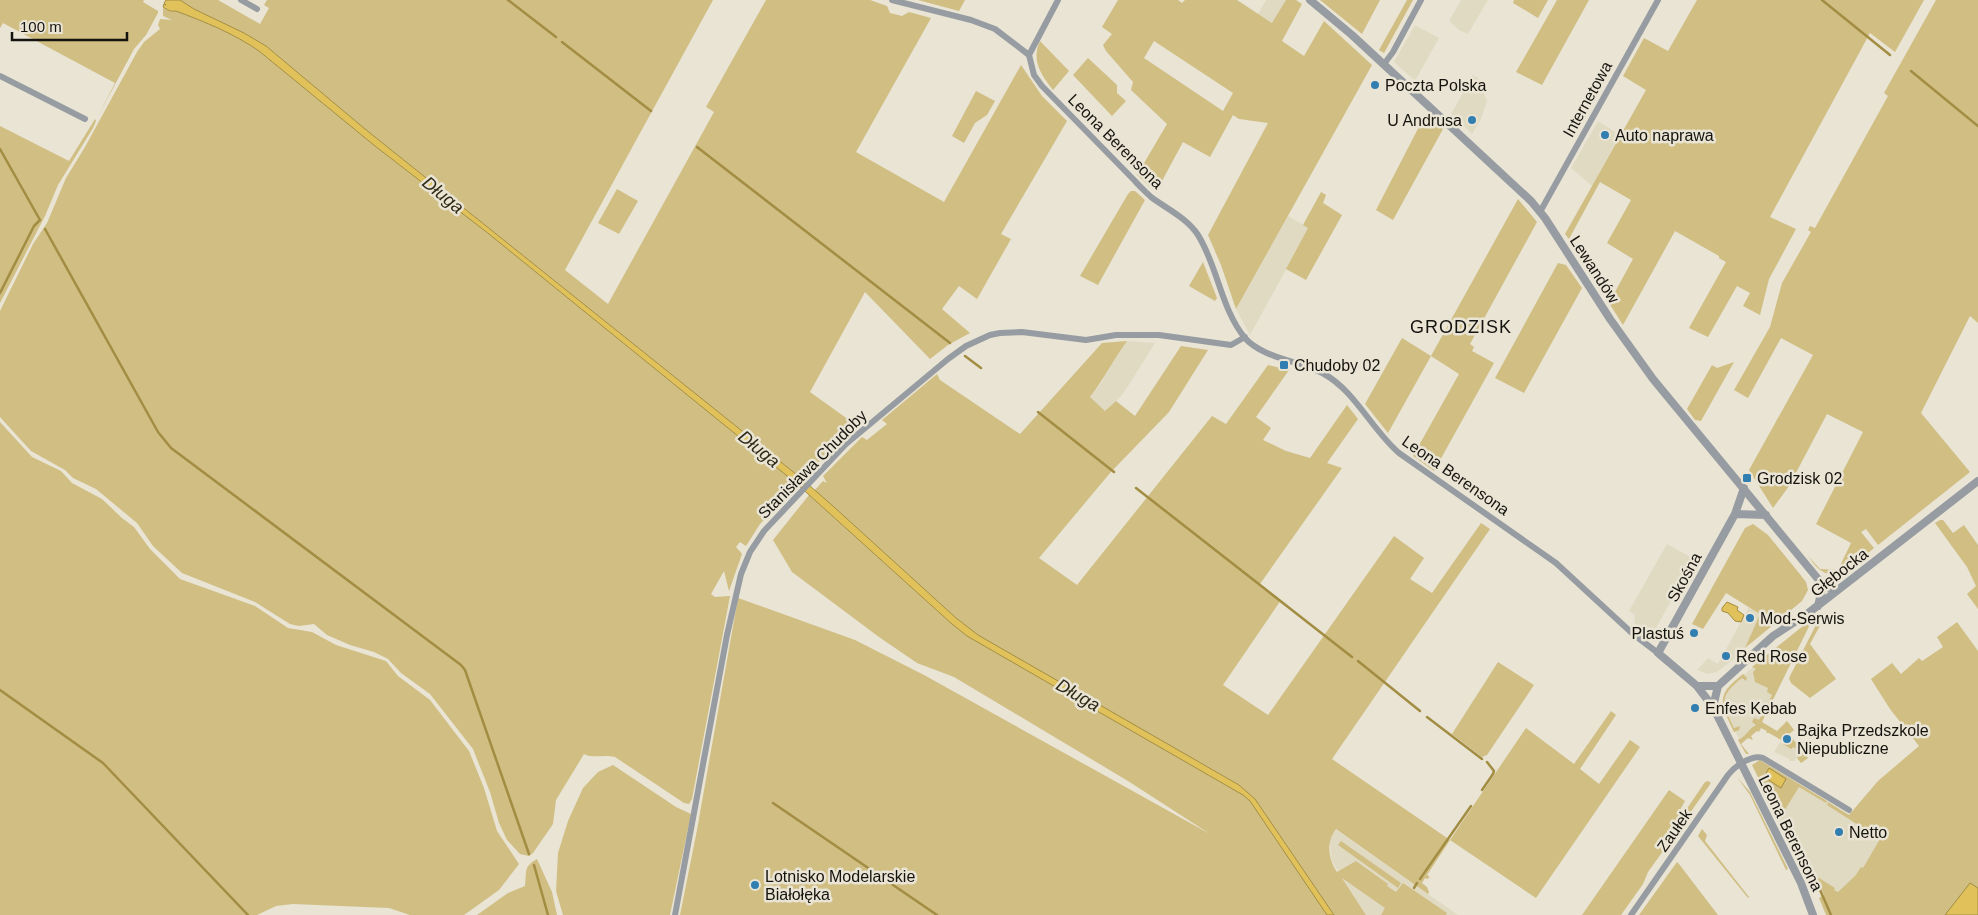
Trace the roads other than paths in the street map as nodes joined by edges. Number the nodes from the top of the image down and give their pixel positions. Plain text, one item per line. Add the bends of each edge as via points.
1 (241, 0) edge
2 (892, 0) edge
3 (1058, 0) edge
4 (1310, 0) edge
5 (1422, 0) edge
6 (1658, 0) edge
7 (257, 9) dead end
8 (1029, 55) junction
9 (1384, 64) junction
10 (0, 76) edge
11 (85, 119) dead end
12 (1540, 212) junction
13 (1245, 337) junction
14 (1978, 481) edge
15 (1744, 488) junction
16 (1735, 514) junction
17 (1766, 515) junction
18 (1823, 585) junction
19 (1836, 591) junction
20 (1818, 606) junction
21 (1658, 653) junction
22 (1697, 686) junction
23 (1718, 686) junction
24 (1713, 707) junction
25 (1742, 764) junction
26 (1849, 810) dead end
27 (675, 915) edge
28 (1631, 915) edge
29 (1813, 915) edge

1 - 7 street
2 - 8 street via 982,23
3 - 8 street
4 - 9 street, Lewandów
5 - 9 street
6 - 12 street, Internetowa
8 - 13 street, Leona Berensona via 1034,75 1042,86 1135,182 1193,227 1235,322
9 - 12 street, Lewandów via 1510,180
10 - 11 street
12 - 15 street, Lewandów via 1640,361
13 - 21 street, Leona Berensona via 1260,349 1306,365 1330,378 1393,448 1556,563
13 - 27 street, Stanisława Chudoby via 1231,345 1143,335 1086,340 1010,332 982,338 939,365 846,444 758,538 745,562 736,590
14 - 19 street, Głębocka
15 - 16 street, Skośna
15 - 17 street, Lewandów
16 - 17 street
16 - 21 street, Skośna
17 - 18 street, Lewandów
18 - 19 street, Lewandów
18 - 20 street
19 - 20 street, Głębocka
20 - 23 street, Głębocka via 1773,636
21 - 22 street, Leona Berensona
22 - 23 street
22 - 24 street, Leona Berensona
23 - 24 street
24 - 25 street, Leona Berensona
25 - 26 street, Leona Berensona via 1755,756 1763,758
25 - 28 street, Zaułek via 1728,775
25 - 29 street, Leona Berensona via 1801,883

